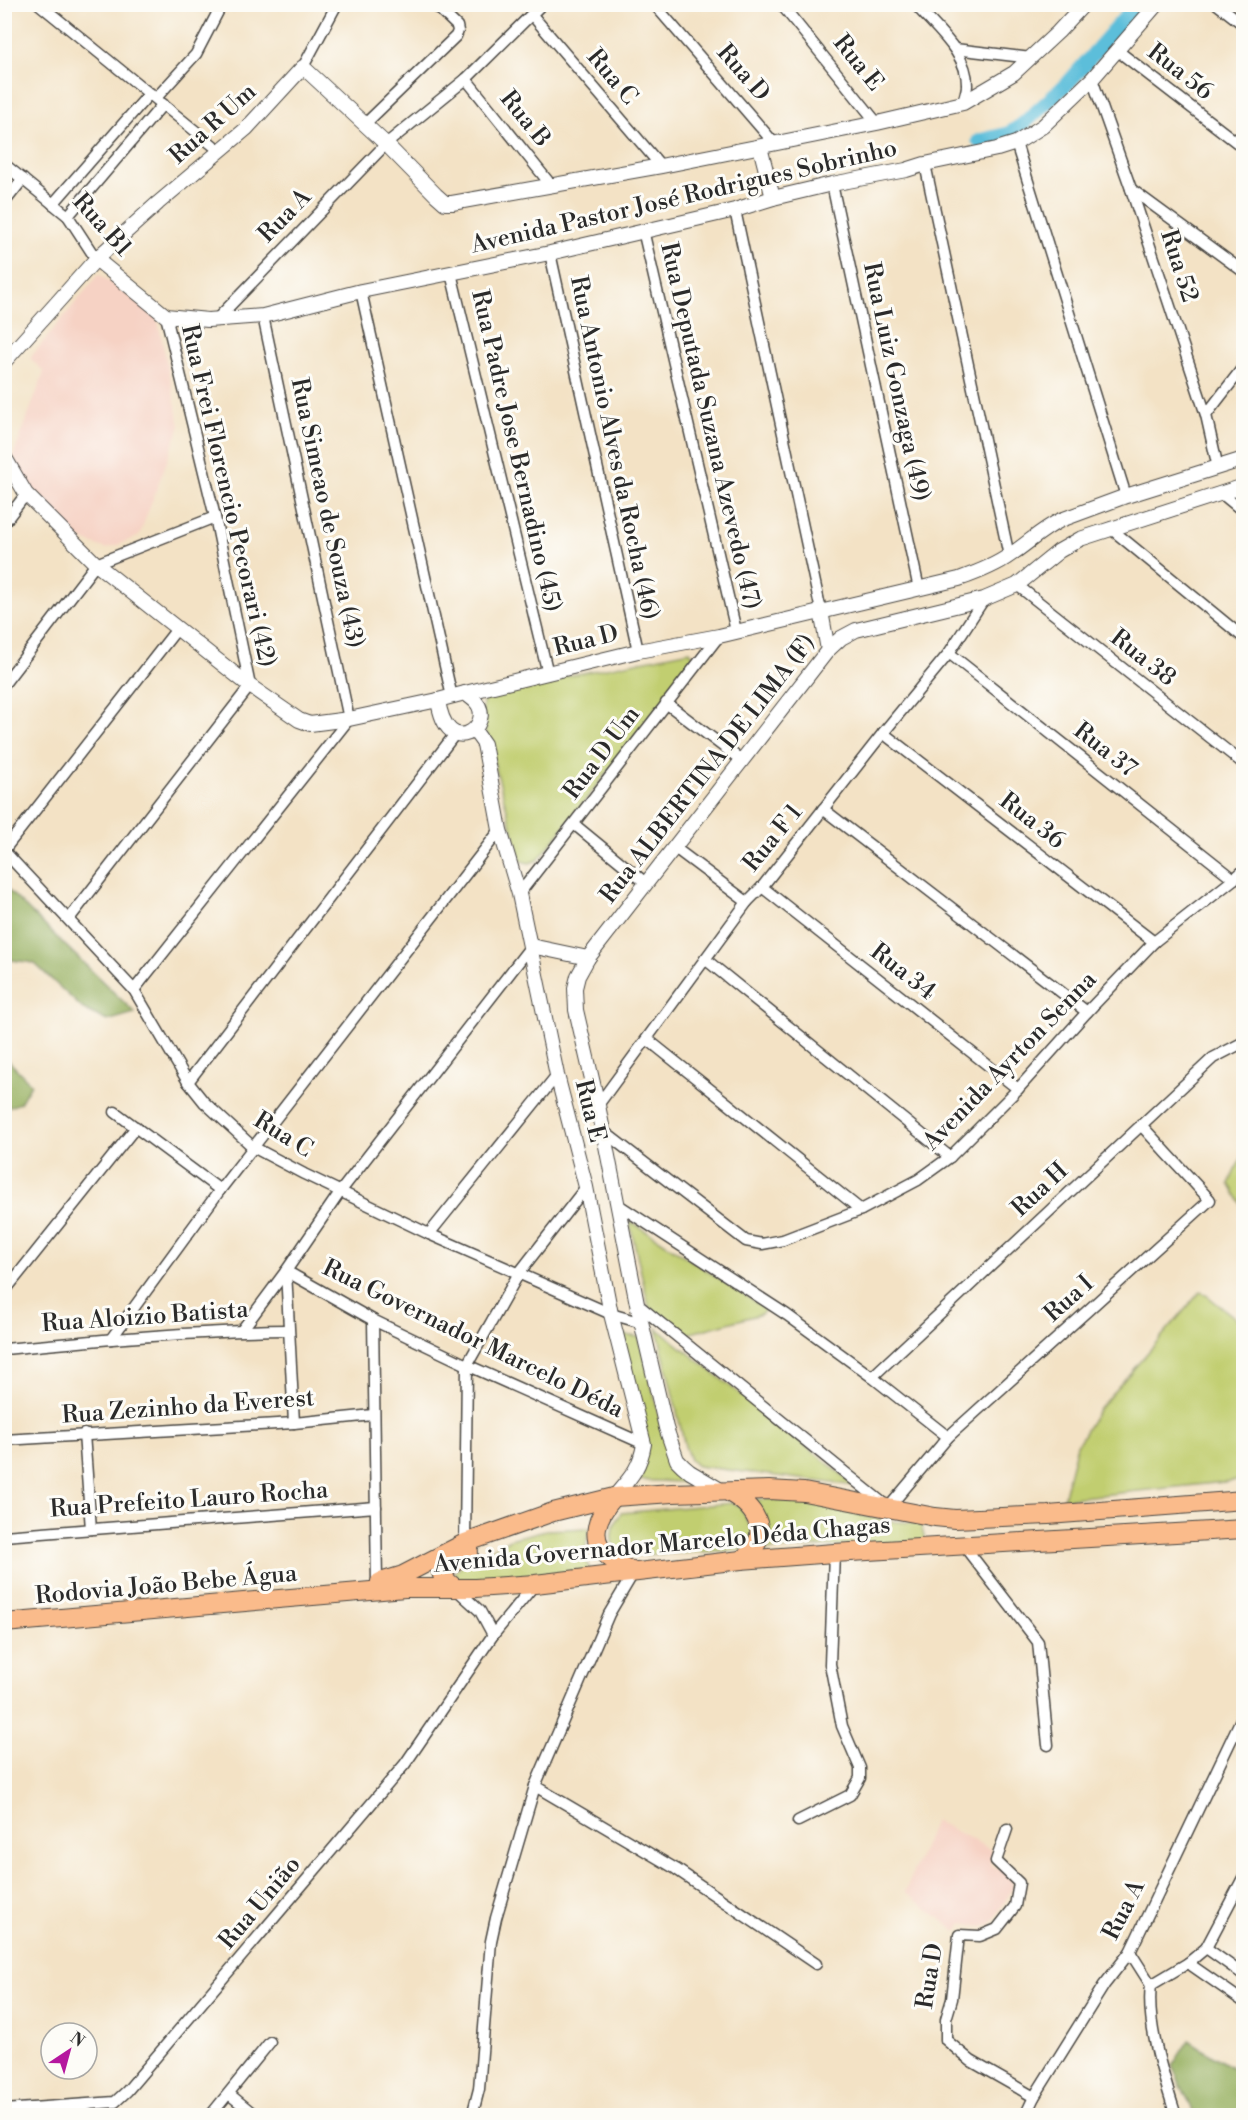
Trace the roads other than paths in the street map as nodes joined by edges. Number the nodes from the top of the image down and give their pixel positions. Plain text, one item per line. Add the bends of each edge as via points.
1 (39, 4) edge
2 (337, 4) edge
3 (434, 4) edge
4 (542, 4) edge
5 (654, 4) edge
6 (781, 4) edge
7 (915, 4) edge
8 (1084, 4) edge
9 (1157, 4) edge
10 (1217, 4) edge
11 (218, 6) edge
12 (532, 15) junction
13 (1244, 25) edge
14 (955, 49) junction
15 (1118, 51) junction
16 (1031, 58) junction
17 (303, 67) junction
18 (466, 79) junction
19 (1092, 80) junction
20 (156, 99) junction
21 (963, 103) junction
22 (877, 123) junction
23 (365, 124) junction
24 (1016, 143) junction
25 (386, 144) junction
26 (767, 145) junction
27 (1244, 148) edge
28 (220, 151) junction
29 (4, 164) edge
30 (925, 164) junction
31 (661, 166) junction
32 (23, 179) junction
33 (832, 184) junction
34 (551, 185) junction
35 (1131, 189) junction
36 (772, 193) junction
37 (4, 203) edge
38 (53, 204) junction
39 (735, 210) junction
40 (68, 216) junction
41 (643, 230) junction
42 (550, 253) junction
43 (96, 259) junction
44 (1244, 272) edge
45 (452, 273) junction
46 (361, 291) junction
47 (166, 316) junction
48 (263, 316) junction
49 (217, 319) junction
50 (4, 362) edge
51 (1244, 366) edge
52 (1206, 415) junction
53 (4, 456) edge
54 (1244, 459) edge
55 (1218, 468) junction
56 (1244, 486) edge
57 (26, 494) junction
58 (1222, 494) junction
59 (1126, 496) junction
60 (1244, 512) edge
61 (215, 517) junction
62 (4, 524) edge
63 (1110, 528) junction
64 (1010, 556) junction
65 (96, 564) junction
66 (1017, 585) junction
67 (919, 589) junction
68 (984, 599) junction
69 (820, 611) junction
70 (177, 629) junction
71 (736, 631) junction
72 (719, 636) junction
73 (1244, 638) edge
74 (828, 650) junction
75 (638, 651) junction
76 (950, 653) junction
77 (548, 674) junction
78 (4, 684) edge
79 (250, 686) junction
80 (452, 696) junction
81 (666, 703) junction
82 (349, 719) junction
83 (474, 730) junction
84 (883, 733) junction
85 (455, 734) junction
86 (741, 760) junction
87 (1244, 764) edge
88 (823, 809) junction
89 (574, 825) junction
90 (500, 830) junction
91 (675, 848) junction
92 (4, 850) edge
93 (1244, 870) edge
94 (1234, 879) junction
95 (647, 884) junction
96 (762, 887) junction
97 (519, 894) junction
98 (747, 902) junction
99 (69, 919) junction
100 (1154, 942) junction
101 (531, 946) junction
102 (588, 958) junction
103 (705, 959) junction
104 (134, 990) junction
105 (1087, 1012) junction
106 (647, 1039) junction
107 (1244, 1042) edge
108 (557, 1075) junction
109 (188, 1082) junction
110 (1018, 1089) junction
111 (598, 1106) junction
112 (115, 1112) dead end
113 (1141, 1125) junction
114 (136, 1127) junction
115 (603, 1131) junction
116 (253, 1147) junction
117 (950, 1157) junction
118 (586, 1187) junction
119 (220, 1190) junction
120 (340, 1191) junction
121 (617, 1204) junction
122 (861, 1210) junction
123 (429, 1234) junction
124 (286, 1271) junction
125 (519, 1273) junction
126 (4, 1292) edge
127 (637, 1304) junction
128 (611, 1314) junction
129 (373, 1320) junction
130 (642, 1323) junction
131 (288, 1329) junction
132 (242, 1330) junction
133 (111, 1339) junction
134 (4, 1349) edge
135 (467, 1365) junction
136 (872, 1377) junction
137 (373, 1415) junction
138 (294, 1423) junction
139 (84, 1434) junction
140 (948, 1437) junction
141 (4, 1440) edge
142 (644, 1444) junction
143 (728, 1493) junction
144 (614, 1497) junction
145 (1244, 1500) edge
146 (888, 1506) junction
147 (376, 1507) junction
148 (91, 1529) junction
149 (510, 1529) junction
150 (1244, 1529) edge
151 (4, 1536) edge
152 (465, 1543) junction
153 (964, 1546) junction
154 (834, 1553) junction
155 (741, 1560) junction
156 (634, 1572) junction
157 (377, 1582) junction
158 (535, 1584) junction
159 (455, 1588) junction
160 (333, 1594) junction
161 (4, 1623) edge
162 (493, 1635) junction
163 (1244, 1713) edge
164 (1048, 1745) dead end
165 (535, 1786) junction
166 (798, 1821) dead end
167 (1006, 1829) dead end
168 (1244, 1876) edge
169 (1206, 1948) junction
170 (1130, 1952) junction
171 (1188, 1963) junction
172 (816, 1964) dead end
173 (1244, 1975) edge
174 (1151, 1985) junction
175 (1244, 2002) edge
176 (270, 2042) dead end
177 (229, 2094) junction
178 (1034, 2097) junction
179 (4, 2110) edge
180 (210, 2115) edge
181 (256, 2115) edge
182 (472, 2115) edge
183 (1025, 2115) edge
184 (1176, 2115) edge

1 - 20 street
2 - 17 street, Rua R Um
3 - 23 street via 458,29 456,36
4 - 12 street, Rua A
5 - 26 street, Rua D
6 - 22 street, Rua E
7 - 14 street
8 - 16 street, Avenida Pastor José Rodrigues Sobrinho
9 - 15 street, Avenida Pastor José Rodrigues Sobrinho
10 - 13 street
11 - 20 street via 196,54
12 - 18 street, Rua A
12 - 31 street, Rua C
14 - 16 street
14 - 21 street via 967,86
15 - 19 street, Avenida Pastor José Rodrigues Sobrinho
15 - 27 street, Rua 56
16 - 21 street, Avenida Pastor José Rodrigues Sobrinho via 1014,73
17 - 23 street
17 - 28 street, Rua R Um via 253,122
18 - 25 street, Rua A
18 - 34 street, Rua B
19 - 24 street, Avenida Pastor José Rodrigues Sobrinho via 1042,126
19 - 35 street, Rua 52
20 - 28 street
20 - 38 street
20 - 40 street
21 - 22 street, Avenida Pastor José Rodrigues Sobrinho
22 - 26 street, Avenida Pastor José Rodrigues Sobrinho
23 - 25 street
24 - 30 street, Avenida Pastor José Rodrigues Sobrinho
24 - 59 street
25 - 34 street, Avenida Pastor José Rodrigues Sobrinho via 445,203
25 - 49 street, Rua A
26 - 31 street, Avenida Pastor José Rodrigues Sobrinho
26 - 36 street
28 - 43 street, Rua R Um
29 - 32 street, Rua B1
30 - 33 street, Avenida Pastor José Rodrigues Sobrinho
30 - 64 street
31 - 34 street, Avenida Pastor José Rodrigues Sobrinho
32 - 37 street
32 - 38 street, Rua B1
33 - 36 street, Avenida Pastor José Rodrigues Sobrinho
33 - 67 street, Rua Luiz Gonzaga (49)
35 - 44 street
35 - 52 street, Rua 52
36 - 39 street, Avenida Pastor José Rodrigues Sobrinho
38 - 40 street, Rua B1
39 - 41 street, Avenida Pastor José Rodrigues Sobrinho
39 - 69 street
40 - 43 street, Rua B1
41 - 42 street, Avenida Pastor José Rodrigues Sobrinho
41 - 71 street, Rua Deputada Suzana Azevedo (47)
42 - 45 street, Avenida Pastor José Rodrigues Sobrinho
42 - 75 street, Rua Antonio Alves da Rocha (46)
43 - 47 street, Rua B1
43 - 50 street, Rua R Um
45 - 46 street, Avenida Pastor José Rodrigues Sobrinho
45 - 77 street, Rua Padre Jose Bernadino (45)
46 - 48 street, Avenida Pastor José Rodrigues Sobrinho
46 - 80 street
47 - 49 street, Avenida Pastor José Rodrigues Sobrinho
47 - 61 street, Rua Frei Florencio Pecorari (42)
48 - 49 street, Avenida Pastor José Rodrigues Sobrinho
48 - 82 street, Rua Simeao de Souza (43)
51 - 52 street
52 - 55 street, Rua 52
53 - 57 street, Rua D
54 - 55 street, Rua D
55 - 59 street, Rua D
56 - 58 street, Rua ALBERTINA DE LIMA (F)
57 - 62 street
57 - 65 street, Rua D
58 - 60 street
58 - 63 street, Rua ALBERTINA DE LIMA (F)
59 - 64 street, Rua D via 1051,525
61 - 65 street
61 - 79 street, Rua Frei Florencio Pecorari (42)
63 - 66 street, Rua ALBERTINA DE LIMA (F) via 1070,543
63 - 73 street
64 - 67 street, Rua D via 971,575
65 - 70 street, Rua D
65 - 78 street
66 - 68 street, Rua ALBERTINA DE LIMA (F)
66 - 87 street, Rua 38
67 - 69 street, Rua D
68 - 74 street, Rua ALBERTINA DE LIMA (F) via 856,630
68 - 76 street, Rua F 1
69 - 71 street, Rua D
69 - 74 street
70 - 79 street, Rua D
70 - 92 street
71 - 72 street, Rua D
72 - 75 street, Rua D
72 - 81 street, Rua D Um
74 - 86 street, Rua ALBERTINA DE LIMA (F)
75 - 77 street, Rua D
76 - 84 street, Rua F 1
76 - 94 street, Rua 37
77 - 80 street, Rua D
79 - 82 street, Rua D via 304,723
79 - 99 street
80 - 82 street, Rua D
80 - 83 street via 476,701 480,707 479,723
80 - 85 street via 440,716
81 - 86 street
81 - 89 street, Rua D Um
82 - 104 street
83 - 85 street
83 - 90 street, Rua E via 484,744
84 - 88 street, Rua F 1
84 - 100 street, Rua 36
85 - 109 street
86 - 91 street, Rua ALBERTINA DE LIMA (F)
88 - 96 street, Rua F 1
88 - 105 street
89 - 95 street
89 - 97 street, Rua D Um
90 - 97 street, Rua E
90 - 116 street
91 - 95 street, Rua ALBERTINA DE LIMA (F)
91 - 98 street
92 - 99 street, Rua C
93 - 94 street, Avenida Ayrton Senna
94 - 100 street, Avenida Ayrton Senna
95 - 102 street, Rua ALBERTINA DE LIMA (F)
96 - 98 street, Rua F 1
96 - 110 street, Rua 34
97 - 101 street, Rua E
98 - 103 street, Rua F 1
99 - 104 street, Rua C
100 - 105 street, Avenida Ayrton Senna
101 - 102 street
101 - 108 street, Rua E
101 - 120 street
102 - 111 street, Rua E via 578,976 574,999
103 - 106 street, Rua F 1
103 - 117 street
104 - 109 street, Rua C
105 - 110 street, Avenida Ayrton Senna
106 - 111 street, Rua F 1
106 - 122 street
107 - 113 street, Rua H via 1213,1058
108 - 118 street, Rua E
108 - 123 street
109 - 116 street, Rua C
110 - 117 street, Avenida Ayrton Senna
111 - 115 street, Rua E
112 - 114 street
113 - 136 street, Rua H
113 - 140 street, Rua I via 1210,1200
114 - 119 street
114 - 126 street
115 - 121 street, Rua E
115 - 122 street, Avenida Ayrton Senna via 746,1241 762,1244 783,1240
116 - 119 street
116 - 120 street, Rua C
117 - 122 street, Avenida Ayrton Senna via 918,1180
118 - 125 street
118 - 128 street, Rua E
119 - 133 street
120 - 123 street, Rua C
120 - 124 street
121 - 127 street, Rua E
121 - 136 street via 787,1315
123 - 125 street, Rua C
124 - 129 street, Rua Governador Marcelo Déda
124 - 131 street
124 - 132 street
125 - 128 street, Rua C
125 - 135 street
127 - 130 street, Rua E
127 - 146 street
128 - 130 street, Rua C
128 - 142 street, Rua E
129 - 135 street, Rua Governador Marcelo Déda
129 - 137 street
130 - 143 street, Rua E via 677,1460 690,1473
131 - 132 street, Rua Aloizio Batista
131 - 138 street
132 - 133 street, Rua Aloizio Batista
133 - 134 street, Rua Aloizio Batista
135 - 142 street, Rua Governador Marcelo Déda
135 - 152 street
136 - 140 street
137 - 138 street, Rua Zezinho da Everest
137 - 147 street
138 - 139 street, Rua Zezinho da Everest
139 - 141 street, Rua Zezinho da Everest
139 - 148 street
140 - 146 street, Rua I
142 - 144 street via 635,1472
143 - 144 main road, Avenida Governador Marcelo Déda Chagas
143 - 146 main road, Avenida Governador Marcelo Déda Chagas via 804,1492
143 - 155 main road via 745,1501 757,1517 760,1530 756,1545
144 - 149 main road, Avenida Governador Marcelo Déda Chagas via 553,1512
144 - 156 main road via 598,1520 598,1541 609,1557
145 - 146 main road, Avenida Governador Marcelo Déda Chagas via 955,1518
147 - 148 street, Rua Prefeito Lauro Rocha
147 - 157 street
148 - 151 street, Rua Prefeito Lauro Rocha
149 - 152 main road, Avenida Governador Marcelo Déda Chagas
149 - 159 main road via 441,1572 442,1578
150 - 153 main road, Avenida Governador Marcelo Déda Chagas
152 - 157 main road, Avenida Governador Marcelo Déda Chagas via 403,1575
153 - 154 main road, Avenida Governador Marcelo Déda Chagas
153 - 164 street via 1038,1642
154 - 155 main road, Avenida Governador Marcelo Déda Chagas
154 - 166 street via 830,1664 842,1726 860,1768 860,1778 850,1795
155 - 156 main road, Avenida Governador Marcelo Déda Chagas
156 - 158 main road, Avenida Governador Marcelo Déda Chagas
156 - 165 street via 609,1614
157 - 160 main road, Avenida Governador Marcelo Déda Chagas
158 - 159 main road, Avenida Governador Marcelo Déda Chagas
158 - 162 street, Rua União
159 - 160 main road, Avenida Governador Marcelo Déda Chagas
159 - 162 street via 480,1611
160 - 161 main road, Rodovia João Bebe Água
162 - 179 street, Rua União via 405,1764 127,2091 115,2102
163 - 170 street, Rua A
165 - 172 street via 683,1873
165 - 182 street via 491,1941 479,2089
167 - 178 street, Rua D via 996,1861 1019,1883 1015,1906 997,1929 980,1936 959,1935 946,2040 971,2061
168 - 169 street
169 - 171 street
169 - 173 street
170 - 174 street
170 - 178 street, Rua A via 1104,1985
171 - 174 street
171 - 175 street
174 - 184 street via 1152,2023
176 - 177 street
177 - 180 street
177 - 181 street
178 - 183 street, Rua A

